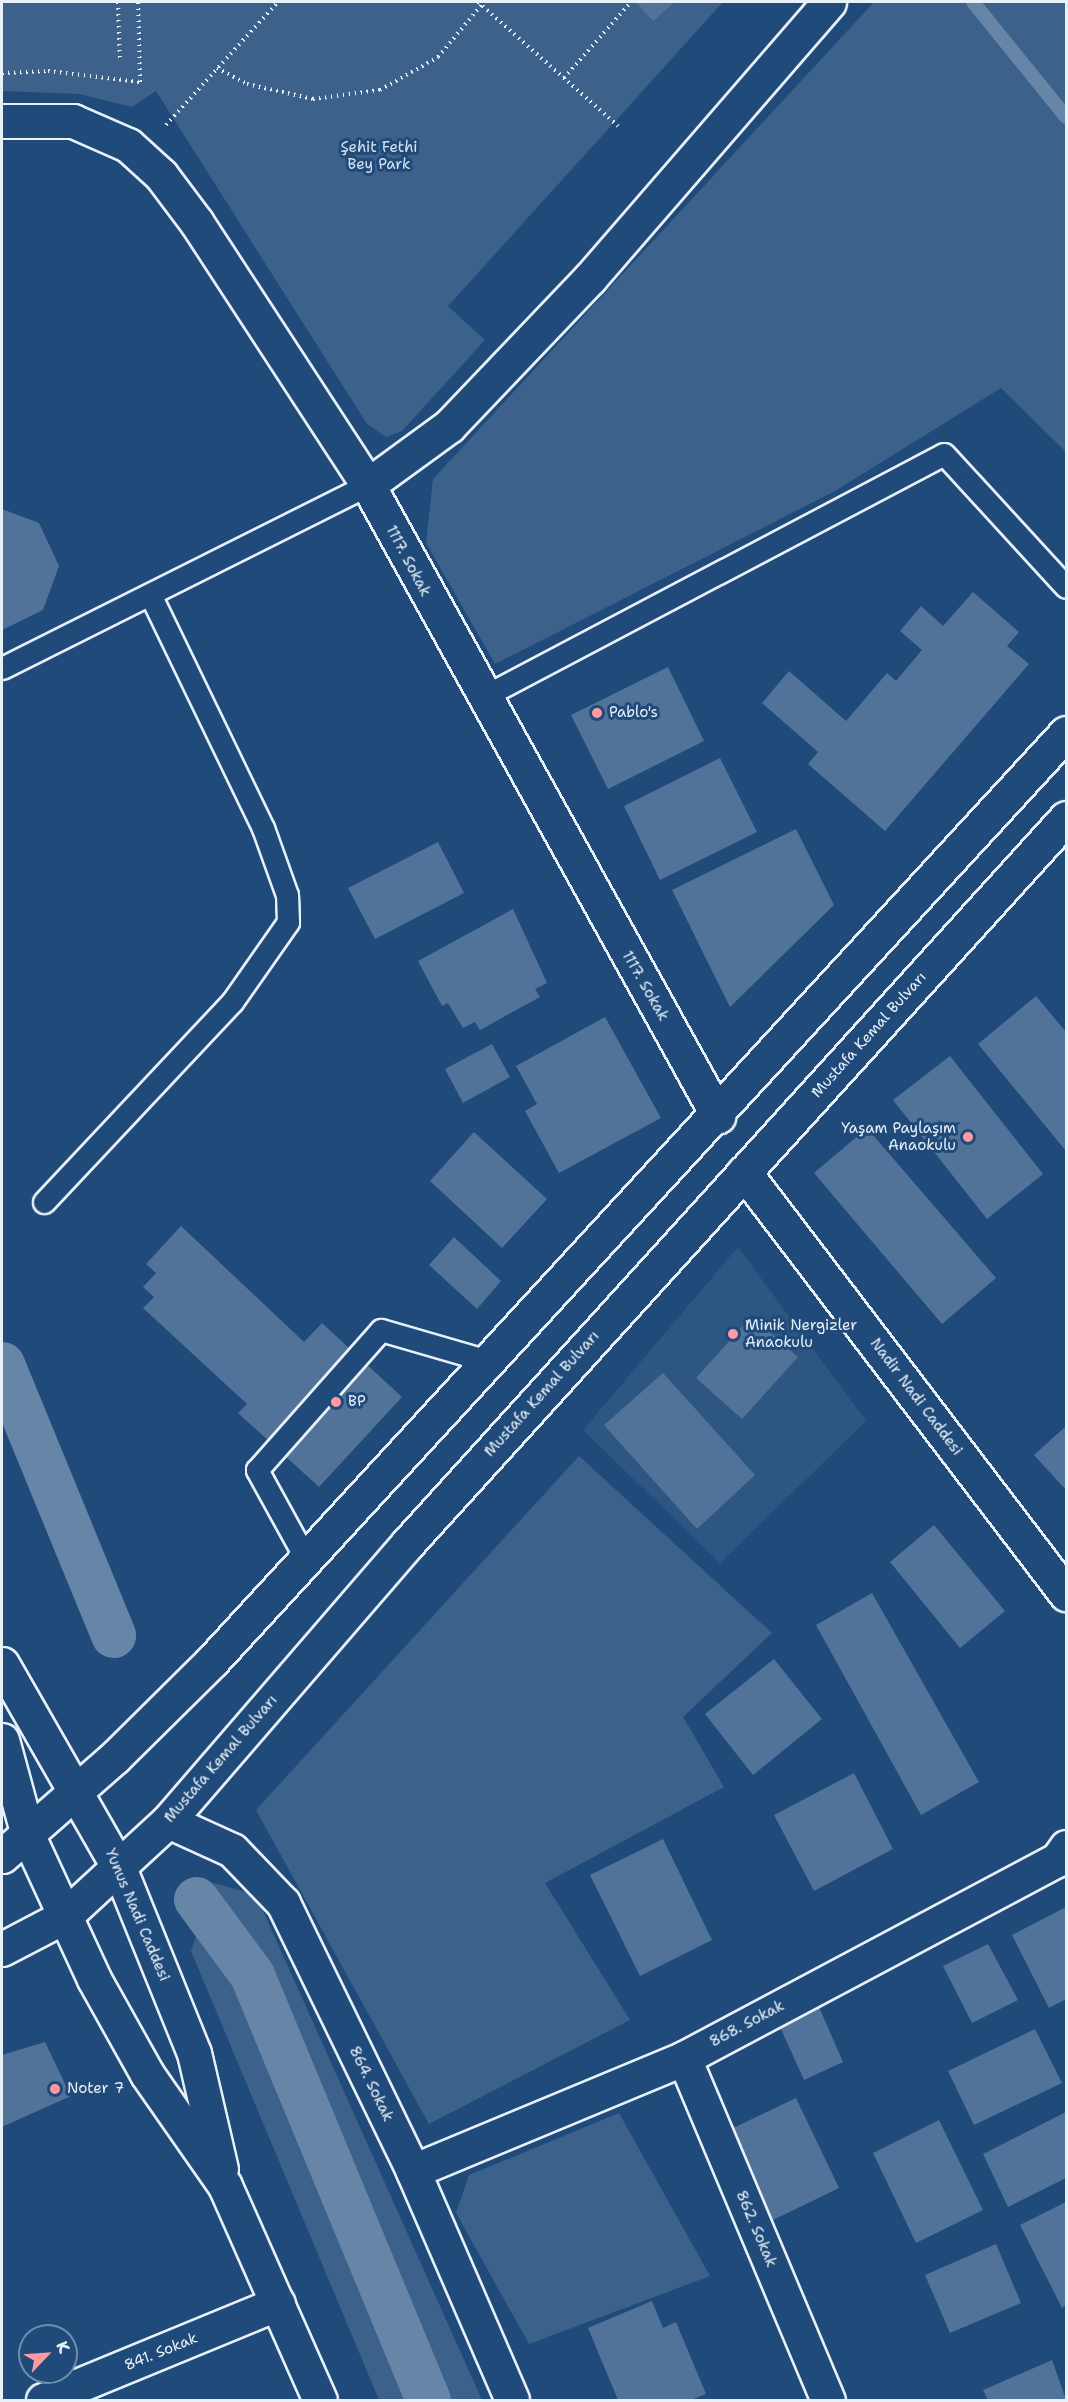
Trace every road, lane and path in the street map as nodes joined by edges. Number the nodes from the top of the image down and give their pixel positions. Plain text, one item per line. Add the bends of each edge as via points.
1 (118, 2) edge
2 (138, 2) edge
3 (631, 2) edge
4 (829, 2) edge
5 (275, 3) edge
6 (481, 3) edge
7 (120, 59) dead end
8 (217, 68) junction
9 (2, 73) edge
10 (564, 78) junction
11 (2, 121) edge
12 (618, 126) dead end
13 (143, 158) junction
14 (368, 485) junction
15 (1066, 587) edge
16 (151, 596) junction
17 (2, 668) edge
18 (481, 698) junction
19 (1066, 733) edge
20 (1066, 818) edge
21 (718, 1116) junction
22 (744, 1172) junction
23 (44, 1202) dead end
24 (488, 1361) junction
25 (306, 1559) junction
26 (1066, 1594) edge
27 (2, 1664) edge
28 (2, 1740) edge
29 (79, 1790) junction
30 (168, 1821) junction
31 (28, 1836) junction
32 (1066, 1847) edge
33 (2, 1856) edge
34 (120, 1870) junction
35 (65, 1916) junction
36 (2, 1949) edge
37 (684, 2058) junction
38 (413, 2171) junction
39 (225, 2186) junction
40 (278, 2303) junction
41 (43, 2400) edge
42 (320, 2400) edge
43 (512, 2400) edge
44 (828, 2400) edge

1 - 7 path
2 - 9 path via 140,82 48,71
3 - 10 path
4 - 14 street via 590,278 472,402 408,460
5 - 8 path
6 - 8 path via 438,57 380,90 313,99 279,94
6 - 10 path
8 - 13 path
10 - 12 path
11 - 13 street, 1117. Sokak via 73,122 128,145
13 - 14 street, 1117. Sokak via 197,223
14 - 16 lane
14 - 18 street, 1117. Sokak
15 - 18 lane via 944,454
16 - 17 lane
16 - 23 lane via 262,828 287,895 288,922 232,1002
18 - 21 street, 1117. Sokak
19 - 21 street
20 - 22 street, Mustafa Kemal Bulvarı
21 - 24 street
22 - 26 street, Nadir Nadi Caddesi
22 - 30 street, Mustafa Kemal Bulvarı via 408,1543
24 - 25 street
24 - 25 lane via 381,1330 257,1470
25 - 29 street via 212,1661
27 - 29 street, Yunus Nadi Caddesi
28 - 31 street, Yunus Nadi Caddesi
29 - 31 street
29 - 34 street, Yunus Nadi Caddesi
30 - 34 street, Mustafa Kemal Bulvarı
30 - 38 street, 864. Sokak via 232,1850 283,1903
31 - 33 street
31 - 35 street, Yunus Nadi Caddesi
32 - 37 street, 868. Sokak via 1057,1860
34 - 35 street, Mustafa Kemal Bulvarı
34 - 39 street, Yunus Nadi Caddesi via 194,2053
35 - 36 street, Mustafa Kemal Bulvarı
35 - 39 street, Yunus Nadi Caddesi via 147,2074
37 - 38 street, 868. Sokak
37 - 44 street, 862. Sokak
38 - 43 street, 864. Sokak
39 - 40 street, Yunus Nadi Caddesi
40 - 41 street, 841. Sokak
40 - 42 street, Yunus Nadi Caddesi

